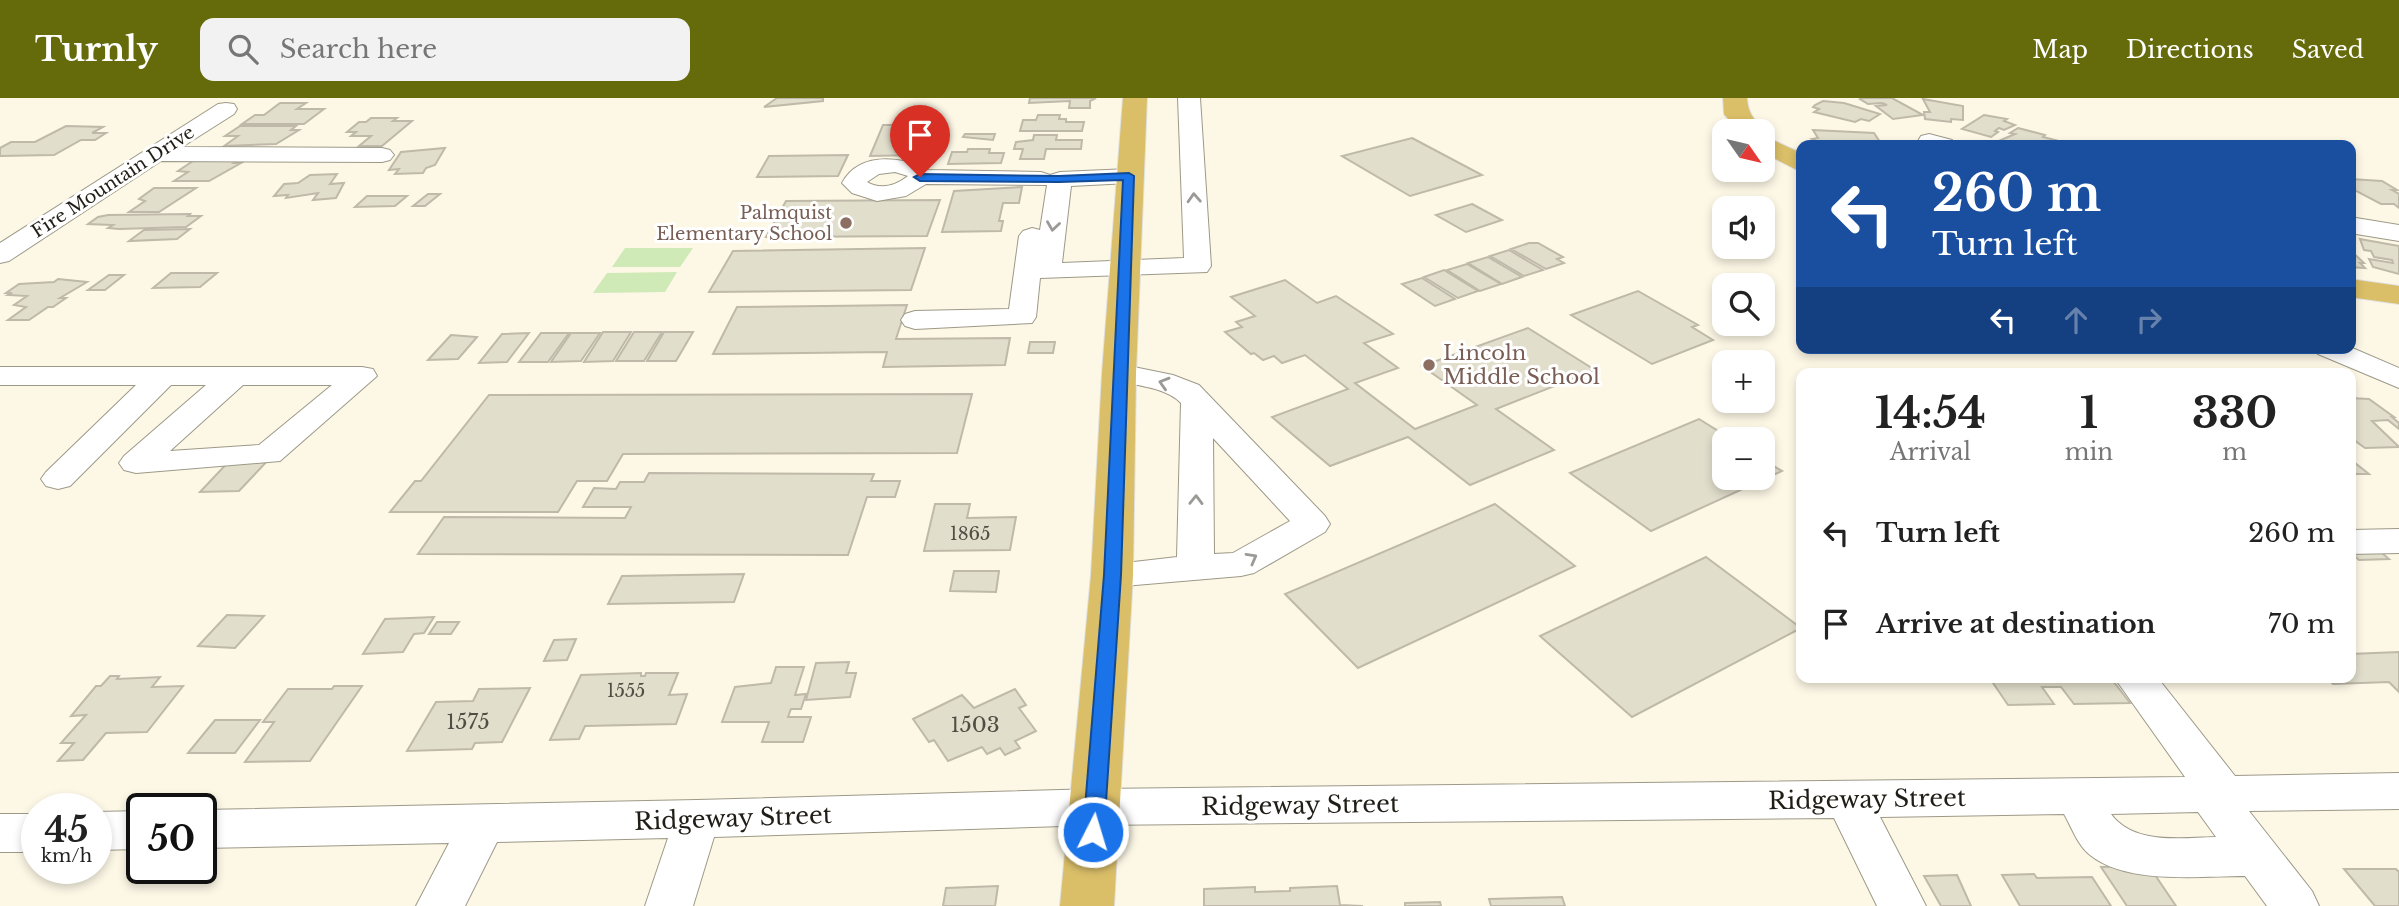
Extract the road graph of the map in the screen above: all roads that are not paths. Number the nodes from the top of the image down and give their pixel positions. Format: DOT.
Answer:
graph roads {
  1 [pos="1135,98"];
  2 [pos="1189,98"];
  3 [pos="1735,98"];
  4 [pos="226,109"];
  5 [pos="1740,119"];
  6 [pos="1775,151"];
  7 [pos="156,154"];
  8 [pos="382,155"];
  9 [pos="1796,162"];
  10 [pos="1129,176"];
  11 [pos="920,177"];
  12 [pos="1050,179"];
  13 [pos="2374,227"];
  14 [pos="2399,233"];
  15 [pos="0,255"];
  16 [pos="1126,269"];
  17 [pos="1036,272"];
  18 [pos="2356,289"];
  19 [pos="2399,295"];
  20 [pos="915,320"];
  21 [pos="2342,354"];
  22 [pos="1119,373"];
  23 [pos="0,376"];
  24 [pos="162,377"];
  25 [pos="234,377"];
  26 [pos="2399,379"];
  27 [pos="1197,401"];
  28 [pos="58,479"];
  29 [pos="2356,541"];
  30 [pos="2399,541"];
  31 [pos="1195,568"];
  32 [pos="1112,575"];
  33 [pos="2138,683"];
  34 [pos="2399,791"];
  35 [pos="2217,794"];
  36 [pos="2077,797"];
  37 [pos="1848,800"];
  38 [pos="1096,807"];
  39 [pos="697,820"];
  40 [pos="484,824"];
  41 [pos="217,829"];
  42 [pos="21,832"];
  43 [pos="0,833"];
  44 [pos="2257,856"];
  45 [pos="440,906"];
  46 [pos="670,906"];
  47 [pos="1087,906"];
  48 [pos="1902,906"];
  49 [pos="2295,906"];
  1 -- 10 [label="main road"];
  16 -- 2 [label="street, one-way"];
  3 -- 5 [label="main road"];
  4 -- 7 [label="street, Fire Mountain Drive"];
  6 -- 9 [label="main road"];
  7 -- 8 [label="street"];
  7 -- 15 [label="street, Fire Mountain Drive"];
  10 -- 12 [label="street"];
  10 -- 16 [label="main road"];
  11 -- 12 [label="street"];
  12 -- 17 [label="street, one-way"];
  13 -- 14 [label="street"];
  16 -- 17 [label="street"];
  16 -- 22 [label="main road"];
  17 -- 20 [label="street"];
  18 -- 19 [label="main road"];
  21 -- 26 [label="street"];
  27 -- 22 [label="street, one-way"];
  22 -- 32 [label="main road"];
  23 -- 24 [label="street"];
  24 -- 25 [label="street"];
  24 -- 28 [label="street"];
  25 -- 25 [label="street"];
  31 -- 27 [label="street, one-way"];
  31 -- 27 [label="street, one-way"];
  29 -- 30 [label="street"];
  31 -- 32 [label="street"];
  32 -- 38 [label="main road"];
  33 -- 35 [label="street"];
  34 -- 35 [label="street, Ridgeway Street"];
  35 -- 36 [label="street, Ridgeway Street"];
  35 -- 44 [label="street"];
  36 -- 37 [label="street, Ridgeway Street"];
  36 -- 44 [label="street"];
  37 -- 38 [label="street, Ridgeway Street"];
  37 -- 48 [label="street"];
  38 -- 39 [label="street, Ridgeway Street"];
  38 -- 47 [label="main road"];
  39 -- 40 [label="street, Ridgeway Street"];
  39 -- 46 [label="street"];
  40 -- 41 [label="street, Ridgeway Street"];
  40 -- 45 [label="street"];
  42 -- 43 [label="street"];
  44 -- 49 [label="street"];
}
